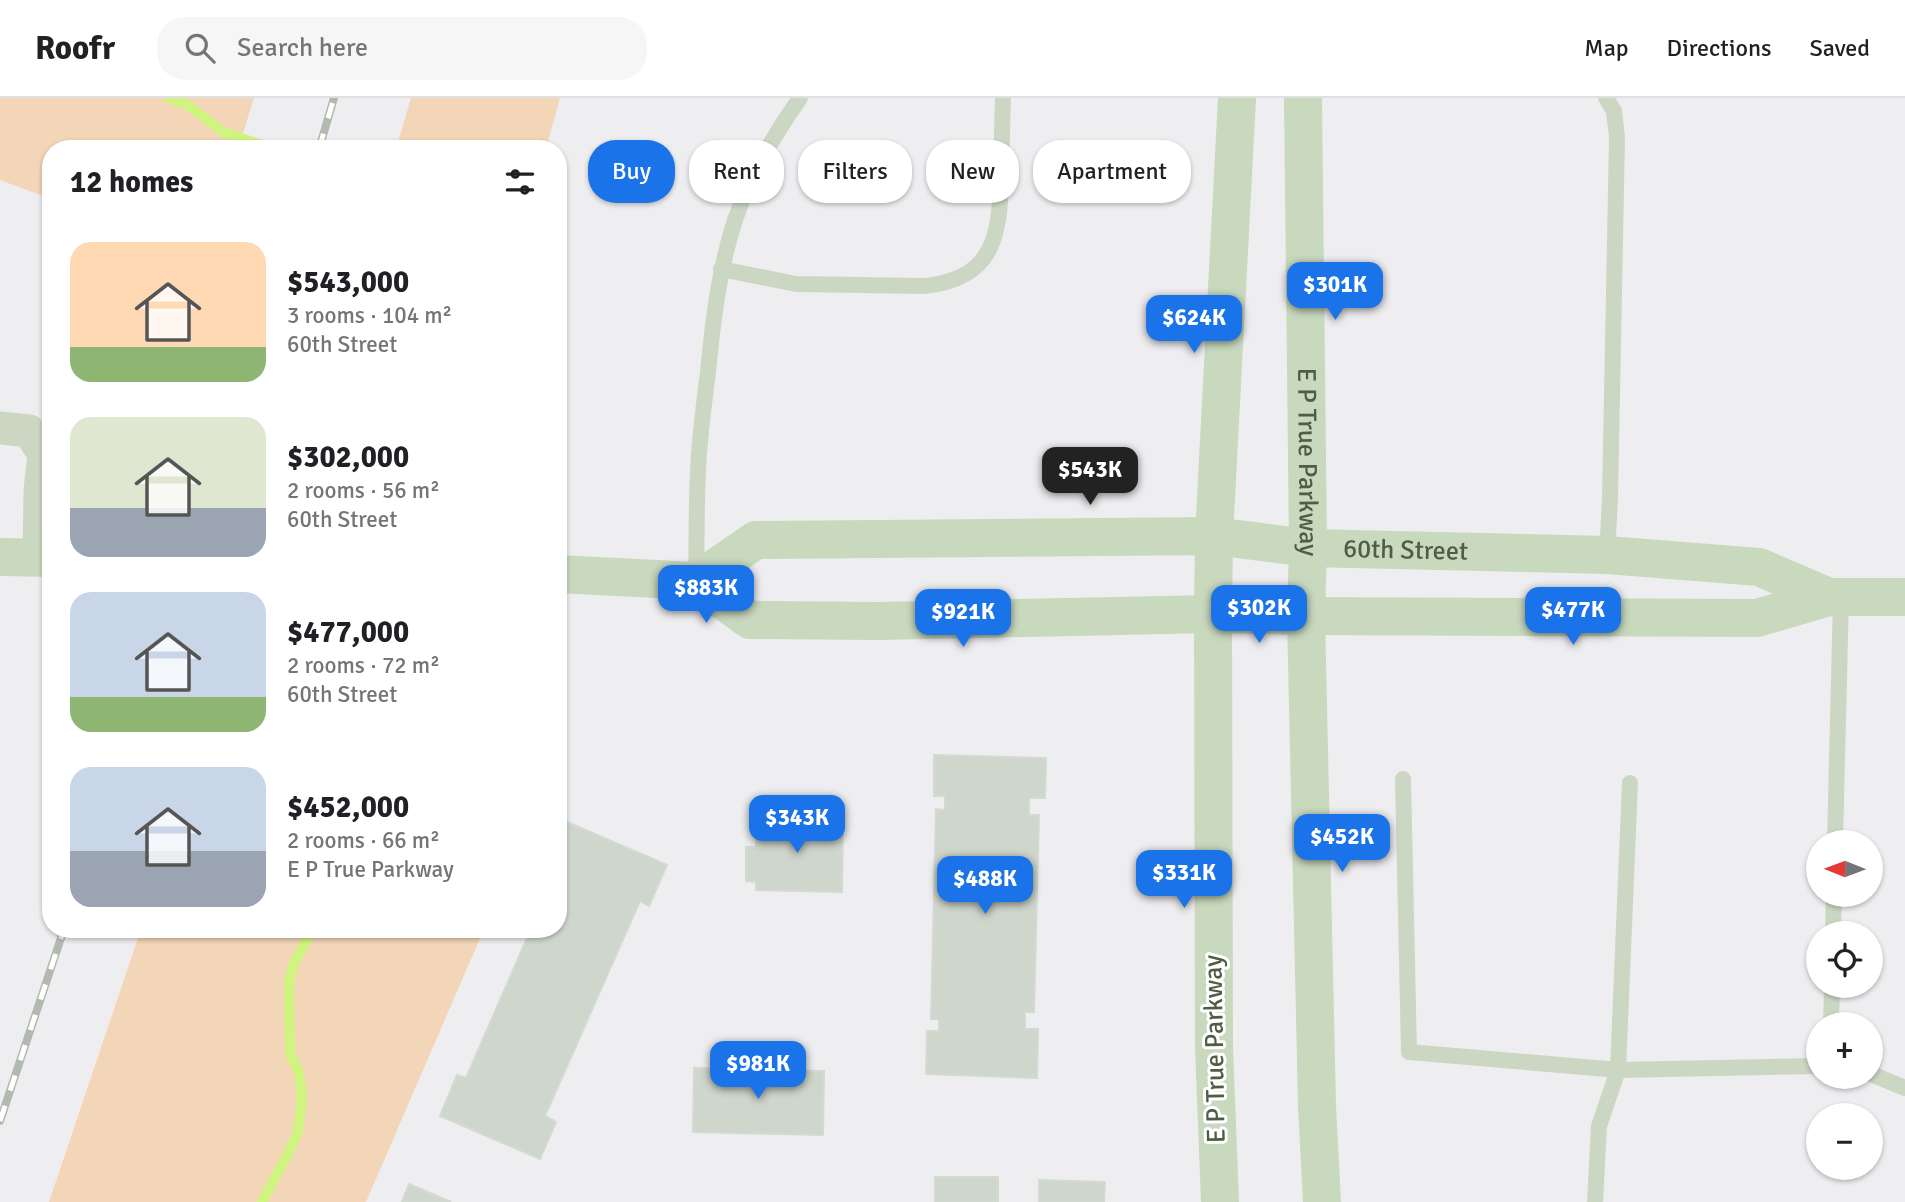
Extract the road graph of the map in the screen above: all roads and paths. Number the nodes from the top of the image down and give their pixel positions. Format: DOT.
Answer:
graph roads {
  1 [pos="800,98"];
  2 [pos="1003,98"];
  3 [pos="1237,98"];
  4 [pos="1303,98"];
  5 [pos="1606,98"];
  6 [pos="722,270"];
  7 [pos="0,428"];
  8 [pos="42,451"];
  9 [pos="42,472"];
  10 [pos="42,517"];
  11 [pos="1214,536"];
  12 [pos="1308,548"];
  13 [pos="1607,555"];
  14 [pos="0,557"];
  15 [pos="42,558"];
  16 [pos="567,574"];
  17 [pos="696,581"];
  18 [pos="1835,597"];
  19 [pos="1905,597"];
  20 [pos="1213,614"];
  21 [pos="1306,616"];
  22 [pos="1403,779"];
  23 [pos="1630,783"];
  24 [pos="1835,830"];
  25 [pos="1806,1066"];
  26 [pos="1618,1070"];
  27 [pos="1883,1079"];
  28 [pos="1905,1088"];
  29 [pos="1220,1202"];
  30 [pos="1322,1202"];
  31 [pos="1595,1202"];
  1 -- 6 [label="lane"];
  2 -- 6 [label="lane"];
  3 -- 11 [label="main road, E P True Parkway"];
  4 -- 12 [label="main road, E P True Parkway"];
  5 -- 13 [label="lane"];
  6 -- 17 [label="lane"];
  7 -- 8 [label="street"];
  9 -- 10 [label="street"];
  11 -- 12 [label="main road, 60th Street"];
  11 -- 17 [label="main road, 60th Street"];
  11 -- 20 [label="main road, E P True Parkway"];
  12 -- 13 [label="main road, 60th Street"];
  12 -- 21 [label="main road, E P True Parkway"];
  13 -- 18 [label="main road, 60th Street"];
  14 -- 15 [label="main road"];
  16 -- 17 [label="main road"];
  17 -- 20 [label="main road, 60th Street"];
  18 -- 19 [label="main road, 60th Street"];
  18 -- 21 [label="main road, 60th Street"];
  18 -- 24 [label="lane"];
  20 -- 21 [label="main road, 60th Street"];
  20 -- 29 [label="main road, E P True Parkway"];
  21 -- 30 [label="main road, E P True Parkway"];
  22 -- 26 [label="lane"];
  23 -- 26 [label="lane"];
  25 -- 26 [label="lane"];
  26 -- 31 [label="lane"];
  27 -- 28 [label="lane"];
}
